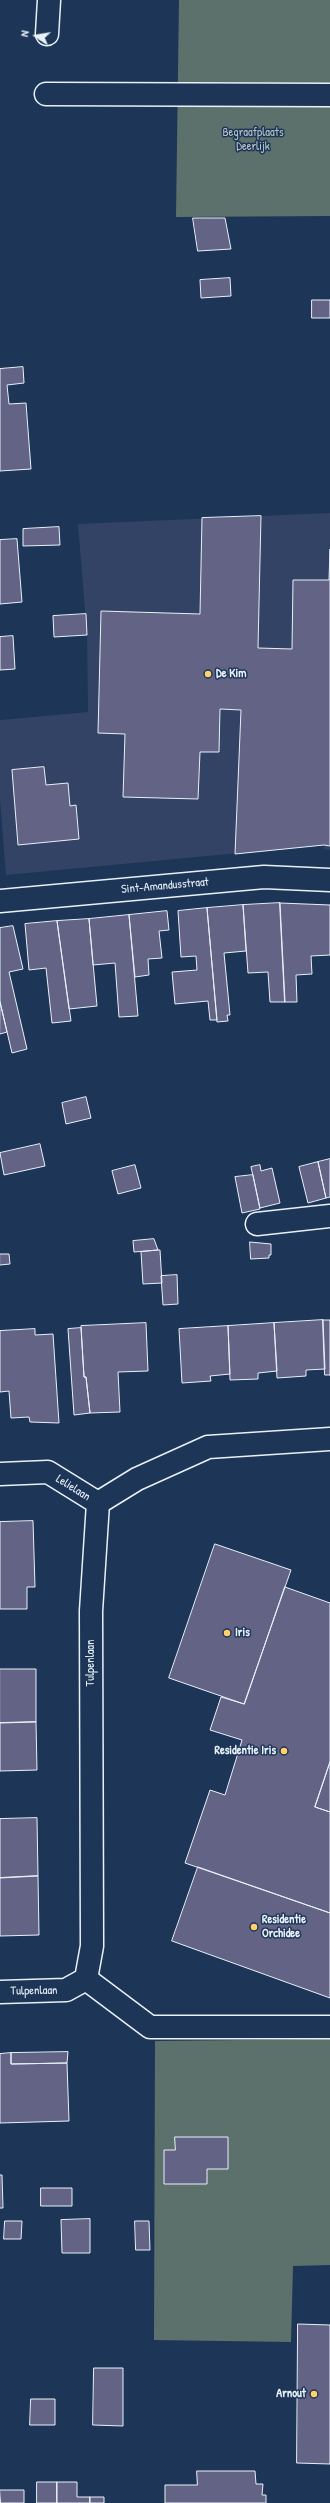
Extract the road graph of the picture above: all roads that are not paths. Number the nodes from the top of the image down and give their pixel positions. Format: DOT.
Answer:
graph roads {
  1 [pos="49,0"];
  2 [pos="47,34"];
  3 [pos="46,94"];
  4 [pos="330,95"];
  5 [pos="330,880"];
  6 [pos="0,901"];
  7 [pos="330,1216"];
  8 [pos="257,1224"];
  9 [pos="330,1439"];
  10 [pos="0,1474"];
  11 [pos="98,1503"];
  12 [pos="86,1979"];
  13 [pos="0,1992"];
  14 [pos="330,2027"];
  1 -- 2 [label="street"];
  3 -- 4 [label="street"];
  5 -- 6 [label="street, Sint-Amandusstraat"];
  7 -- 8 [label="street"];
  9 -- 11 [label="street"];
  10 -- 11 [label="street, Lelielaan"];
  11 -- 12 [label="street, Tulpenlaan"];
  12 -- 13 [label="street, Tulpenlaan"];
  12 -- 14 [label="street"];
}
